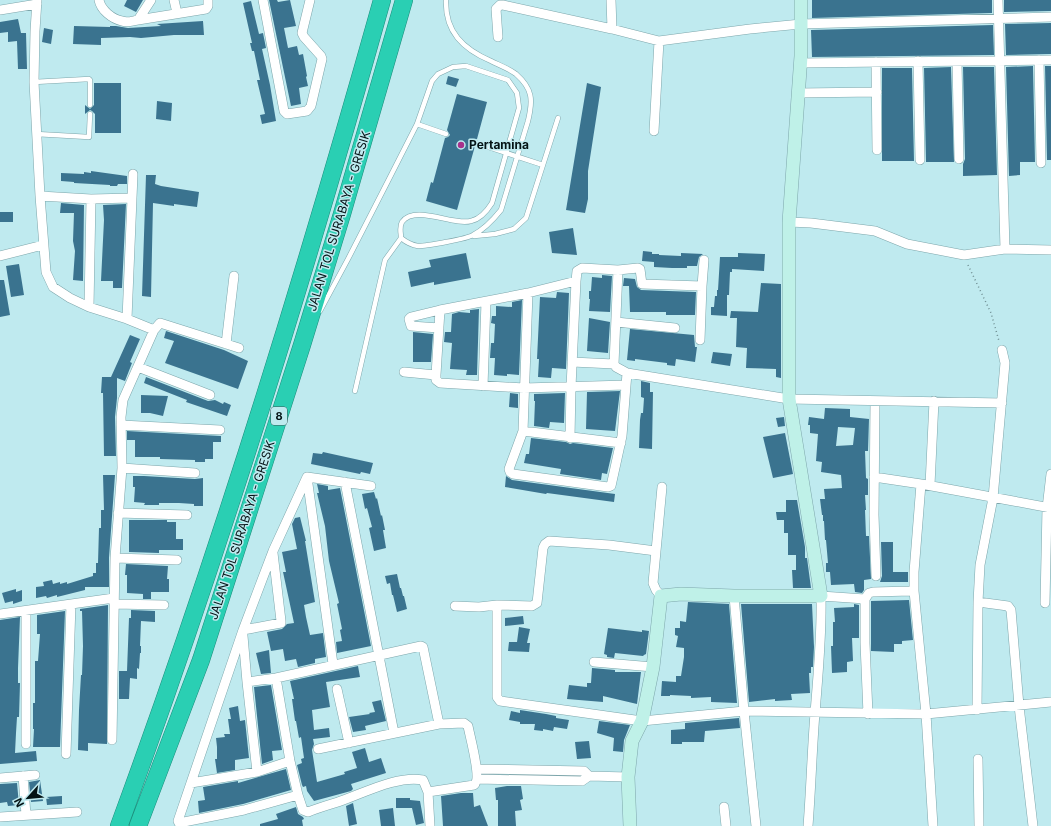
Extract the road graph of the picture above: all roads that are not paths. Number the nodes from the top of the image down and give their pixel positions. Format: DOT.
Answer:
graph roads {
  1 [pos="99,0"];
  2 [pos="151,0"];
  3 [pos="174,0"];
  4 [pos="208,0"];
  5 [pos="263,0"];
  6 [pos="303,0"];
  7 [pos="310,0"];
  8 [pos="382,0"];
  9 [pos="404,0"];
  10 [pos="446,0"];
  11 [pos="611,0"];
  12 [pos="801,0"];
  13 [pos="998,0"];
  14 [pos="37,2"];
  15 [pos="0,10"];
  16 [pos="177,13"];
  17 [pos="305,16"];
  18 [pos="1051,17"];
  19 [pos="998,18"];
  20 [pos="138,20"];
  21 [pos="802,24"];
  22 [pos="612,29"];
  23 [pos="498,37"];
  24 [pos="659,42"];
  25 [pos="1039,60"];
  26 [pos="1051,60"];
  27 [pos="999,61"];
  28 [pos="876,62"];
  29 [pos="918,62"];
  30 [pos="956,62"];
  31 [pos="800,63"];
  32 [pos="34,82"];
  33 [pos="877,92"];
  34 [pos="798,93"];
  35 [pos="90,105"];
  36 [pos="90,114"];
  37 [pos="558,118"];
  38 [pos="417,124"];
  39 [pos="654,131"];
  40 [pos="36,134"];
  41 [pos="446,134"];
  42 [pos="476,143"];
  43 [pos="877,150"];
  44 [pos="506,153"];
  45 [pos="518,156"];
  46 [pos="958,159"];
  47 [pos="920,160"];
  48 [pos="1041,163"];
  49 [pos="543,165"];
  50 [pos="133,174"];
  51 [pos="40,196"];
  52 [pos="132,198"];
  53 [pos="91,199"];
  54 [pos="789,222"];
  55 [pos="472,236"];
  56 [pos="401,238"];
  57 [pos="43,245"];
  58 [pos="1005,249"];
  59 [pos="1051,250"];
  60 [pos="0,256"];
  61 [pos="704,260"];
  62 [pos="618,270"];
  63 [pos="234,276"];
  64 [pos="576,281"];
  65 [pos="702,286"];
  66 [pos="528,293"];
  67 [pos="486,302"];
  68 [pos="89,307"];
  69 [pos="440,310"];
  70 [pos="127,319"];
  71 [pos="616,322"];
  72 [pos="439,328"];
  73 [pos="674,328"];
  74 [pos="154,330"];
  75 [pos="700,340"];
  76 [pos="226,344"];
  77 [pos="302,345"];
  78 [pos="238,348"];
  79 [pos="1002,350"];
  80 [pos="572,362"];
  81 [pos="614,364"];
  82 [pos="138,367"];
  83 [pos="404,372"];
  84 [pos="627,373"];
  85 [pos="436,375"];
  86 [pos="626,385"];
  87 [pos="483,386"];
  88 [pos="571,387"];
  89 [pos="524,388"];
  90 [pos="355,391"];
  91 [pos="210,395"];
  92 [pos="789,399"];
  93 [pos="875,401"];
  94 [pos="934,401"];
  95 [pos="1002,403"];
  96 [pos="121,425"];
  97 [pos="220,430"];
  98 [pos="523,431"];
  99 [pos="570,438"];
  100 [pos="621,443"];
  101 [pos="122,468"];
  102 [pos="195,473"];
  103 [pos="1051,474"];
  104 [pos="307,477"];
  105 [pos="874,477"];
  106 [pos="345,482"];
  107 [pos="925,485"];
  108 [pos="372,486"];
  109 [pos="662,487"];
  110 [pos="993,498"];
  111 [pos="1049,508"];
  112 [pos="118,513"];
  113 [pos="187,514"];
  114 [pos="273,551"];
  115 [pos="656,551"];
  116 [pos="115,558"];
  117 [pos="177,560"];
  118 [pos="876,576"];
  119 [pos="911,591"];
  120 [pos="661,596"];
  121 [pos="734,596"];
  122 [pos="821,596"];
  123 [pos="865,599"];
  124 [pos="114,601"];
  125 [pos="978,602"];
  126 [pos="1045,603"];
  127 [pos="71,604"];
  128 [pos="164,605"];
  129 [pos="497,605"];
  130 [pos="456,606"];
  131 [pos="26,611"];
  132 [pos="0,614"];
  133 [pos="243,632"];
  134 [pos="378,655"];
  135 [pos="594,662"];
  136 [pos="333,664"];
  137 [pos="653,667"];
  138 [pos="276,678"];
  139 [pos="247,682"];
  140 [pos="337,690"];
  141 [pos="1051,702"];
  142 [pos="1019,706"];
  143 [pos="977,710"];
  144 [pos="744,711"];
  145 [pos="815,713"];
  146 [pos="868,714"];
  147 [pos="926,714"];
  148 [pos="642,722"];
  149 [pos="439,724"];
  150 [pos="394,733"];
  151 [pos="112,740"];
  152 [pos="349,743"];
  153 [pos="26,744"];
  154 [pos="318,749"];
  155 [pos="66,754"];
  156 [pos="978,759"];
  157 [pos="290,761"];
  158 [pos="477,769"];
  159 [pos="524,771"];
  160 [pos="257,772"];
  161 [pos="35,775"];
  162 [pos="23,776"];
  163 [pos="593,776"];
  164 [pos="628,777"];
  165 [pos="0,778"];
  166 [pos="477,779"];
  167 [pos="524,780"];
  168 [pos="191,783"];
  169 [pos="428,792"];
  170 [pos="298,795"];
  171 [pos="724,807"];
  172 [pos="77,812"];
  173 [pos="26,815"];
  174 [pos="0,817"];
  175 [pos="119,826"];
  176 [pos="138,826"];
  177 [pos="430,826"];
  178 [pos="630,826"];
  179 [pos="726,826"];
  180 [pos="756,826"];
  181 [pos="808,826"];
  182 [pos="933,826"];
  183 [pos="979,826"];
  184 [pos="1033,826"];
  1 -- 20 [label="street"];
  2 -- 20 [label="street"];
  3 -- 16 [label="street"];
  4 -- 16 [label="street"];
  5 -- 17 [label="street"];
  6 -- 17 [label="street"];
  7 -- 17 [label="street"];
  8 -- 175 [label="highway, JALAN TOL SURABAYA - GRESIK / 8"];
  9 -- 77 [label="highway, JALAN TOL SURABAYA - GRESIK / 8"];
  10 -- 45 [label="lane"];
  11 -- 22 [label="street"];
  12 -- 21 [label="street"];
  13 -- 19 [label="street"];
  14 -- 15 [label="street"];
  14 -- 32 [label="street"];
  16 -- 20 [label="street"];
  18 -- 19 [label="street"];
  19 -- 21 [label="street"];
  19 -- 27 [label="street"];
  21 -- 24 [label="street"];
  21 -- 31 [label="street"];
  22 -- 23 [label="street"];
  22 -- 24 [label="street"];
  24 -- 39 [label="street"];
  25 -- 26 [label="street"];
  25 -- 27 [label="street"];
  25 -- 48 [label="street"];
  27 -- 30 [label="street"];
  27 -- 58 [label="street"];
  28 -- 29 [label="street"];
  28 -- 31 [label="street"];
  28 -- 33 [label="street"];
  29 -- 30 [label="street"];
  29 -- 47 [label="street"];
  30 -- 46 [label="street"];
  31 -- 34 [label="street"];
  32 -- 35 [label="lane"];
  32 -- 40 [label="street"];
  33 -- 34 [label="street"];
  33 -- 43 [label="street"];
  34 -- 54 [label="street"];
  36 -- 40 [label="lane"];
  37 -- 49 [label="lane"];
  38 -- 41 [label="lane"];
  38 -- 44 [label="lane"];
  38 -- 77 [label="lane"];
  40 -- 51 [label="street"];
  42 -- 44 [label="lane"];
  44 -- 45 [label="lane"];
  44 -- 56 [label="lane"];
  45 -- 49 [label="lane"];
  45 -- 55 [label="lane"];
  49 -- 55 [label="lane"];
  50 -- 52 [label="street"];
  51 -- 53 [label="street"];
  51 -- 57 [label="street"];
  52 -- 53 [label="street"];
  52 -- 70 [label="street"];
  53 -- 68 [label="street"];
  54 -- 58 [label="street"];
  54 -- 92 [label="street"];
  55 -- 56 [label="lane"];
  56 -- 90 [label="lane"];
  57 -- 60 [label="street"];
  57 -- 68 [label="street"];
  58 -- 59 [label="street"];
  61 -- 65 [label="street"];
  62 -- 64 [label="street"];
  62 -- 65 [label="street"];
  62 -- 71 [label="street"];
  63 -- 76 [label="street"];
  64 -- 66 [label="street"];
  64 -- 80 [label="street"];
  65 -- 75 [label="street"];
  66 -- 67 [label="street"];
  66 -- 89 [label="street"];
  67 -- 69 [label="street"];
  67 -- 87 [label="street"];
  68 -- 70 [label="street"];
  69 -- 72 [label="street"];
  69 -- 72 [label="street"];
  70 -- 74 [label="street"];
  71 -- 73 [label="street"];
  71 -- 81 [label="street"];
  72 -- 85 [label="street"];
  74 -- 76 [label="street"];
  74 -- 82 [label="street"];
  76 -- 78 [label="street"];
  77 -- 176 [label="highway, JALAN TOL SURABAYA - GRESIK / 8"];
  79 -- 95 [label="street"];
  80 -- 81 [label="street"];
  80 -- 88 [label="street"];
  81 -- 84 [label="street"];
  82 -- 91 [label="street"];
  82 -- 96 [label="street"];
  83 -- 85 [label="street"];
  84 -- 86 [label="street"];
  84 -- 92 [label="street"];
  85 -- 87 [label="street"];
  86 -- 88 [label="street"];
  86 -- 100 [label="street"];
  87 -- 89 [label="street"];
  88 -- 89 [label="street"];
  88 -- 99 [label="street"];
  89 -- 98 [label="street"];
  92 -- 93 [label="street"];
  92 -- 122 [label="street"];
  93 -- 94 [label="street"];
  93 -- 105 [label="street"];
  94 -- 95 [label="street"];
  94 -- 107 [label="street"];
  95 -- 110 [label="street"];
  96 -- 97 [label="street"];
  96 -- 101 [label="street"];
  98 -- 99 [label="street"];
  98 -- 100 [label="street"];
  99 -- 100 [label="street"];
  101 -- 102 [label="street"];
  101 -- 112 [label="street"];
  103 -- 111 [label="street"];
  104 -- 106 [label="street"];
  104 -- 114 [label="street"];
  104 -- 136 [label="street"];
  105 -- 107 [label="street"];
  105 -- 118 [label="street"];
  106 -- 108 [label="street"];
  106 -- 134 [label="street"];
  107 -- 110 [label="street"];
  107 -- 147 [label="street"];
  109 -- 115 [label="street"];
  110 -- 111 [label="street"];
  110 -- 125 [label="street"];
  111 -- 126 [label="street"];
  112 -- 113 [label="street"];
  112 -- 116 [label="street"];
  114 -- 133 [label="street"];
  114 -- 133 [label="street"];
  115 -- 120 [label="street"];
  115 -- 129 [label="street"];
  116 -- 117 [label="street"];
  116 -- 124 [label="street"];
  119 -- 123 [label="street"];
  120 -- 121 [label="street"];
  120 -- 137 [label="street"];
  121 -- 122 [label="street"];
  121 -- 144 [label="street"];
  122 -- 123 [label="street"];
  122 -- 145 [label="street"];
  123 -- 146 [label="street"];
  124 -- 127 [label="street"];
  124 -- 128 [label="street"];
  124 -- 151 [label="street"];
  125 -- 142 [label="street"];
  125 -- 143 [label="street"];
  127 -- 131 [label="street"];
  127 -- 155 [label="street"];
  129 -- 130 [label="street"];
  129 -- 148 [label="street"];
  131 -- 132 [label="street"];
  131 -- 153 [label="street"];
  133 -- 139 [label="street"];
  133 -- 168 [label="street"];
  134 -- 136 [label="street"];
  134 -- 149 [label="street"];
  134 -- 150 [label="street"];
  135 -- 137 [label="street"];
  136 -- 138 [label="street"];
  137 -- 148 [label="street"];
  138 -- 139 [label="street"];
  138 -- 157 [label="street"];
  139 -- 160 [label="street"];
  140 -- 152 [label="street"];
  141 -- 142 [label="street"];
  142 -- 143 [label="street"];
  142 -- 184 [label="street"];
  143 -- 147 [label="street"];
  144 -- 145 [label="street"];
  144 -- 148 [label="street"];
  144 -- 180 [label="street"];
  145 -- 146 [label="street"];
  145 -- 181 [label="street"];
  146 -- 147 [label="street"];
  147 -- 182 [label="street"];
  148 -- 164 [label="street"];
  149 -- 150 [label="street"];
  149 -- 158 [label="street"];
  150 -- 152 [label="street"];
  152 -- 154 [label="street"];
  156 -- 183 [label="street"];
  157 -- 160 [label="street"];
  157 -- 170 [label="street"];
  158 -- 159 [label="street"];
  158 -- 166 [label="street"];
  159 -- 163 [label="street"];
  159 -- 167 [label="street"];
  160 -- 168 [label="street"];
  161 -- 162 [label="street"];
  162 -- 165 [label="street"];
  162 -- 173 [label="street"];
  163 -- 164 [label="street"];
  163 -- 167 [label="street"];
  164 -- 178 [label="street"];
  166 -- 167 [label="street"];
  166 -- 169 [label="street"];
  168 -- 170 [label="street"];
  169 -- 170 [label="street"];
  169 -- 177 [label="street"];
  171 -- 179 [label="street"];
  172 -- 173 [label="street"];
  173 -- 174 [label="street"];
}
